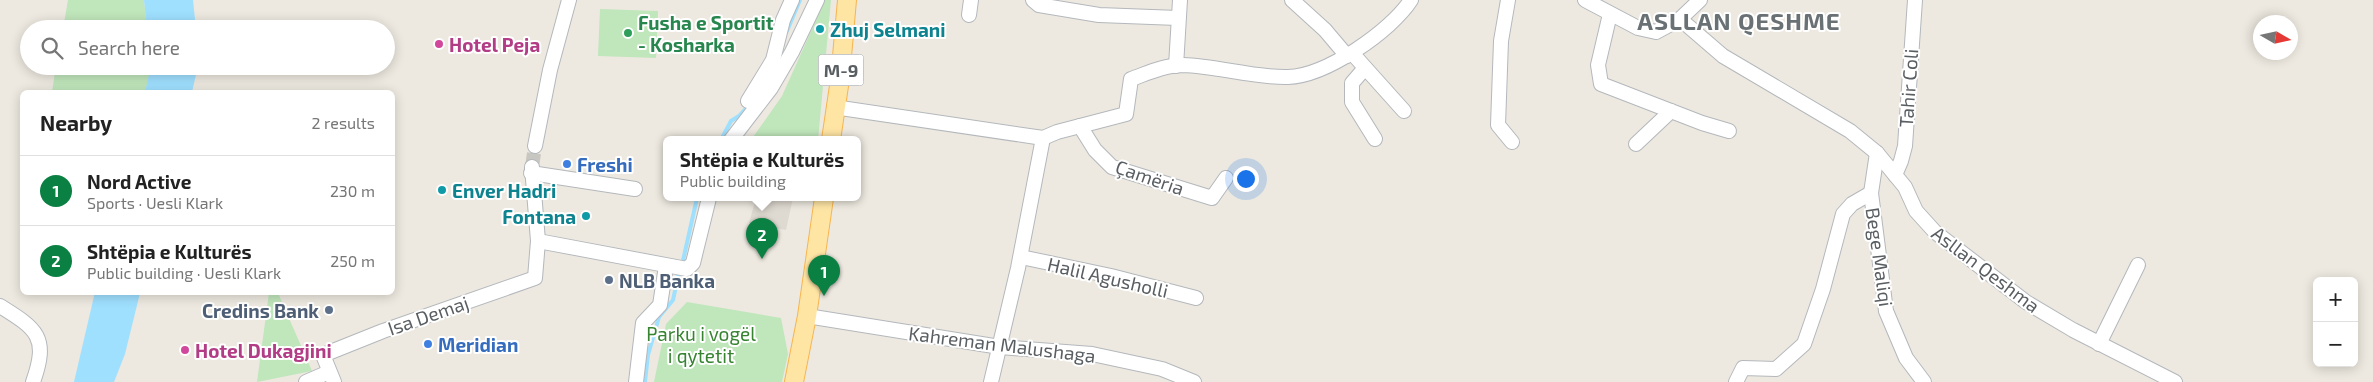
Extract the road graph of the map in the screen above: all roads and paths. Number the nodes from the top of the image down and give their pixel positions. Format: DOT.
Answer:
graph roads {
  1 [pos="569,0"];
  2 [pos="792,0"];
  3 [pos="817,0"];
  4 [pos="847,0"];
  5 [pos="971,0"];
  6 [pos="1033,0"];
  7 [pos="1180,0"];
  8 [pos="1292,0"];
  9 [pos="1411,0"];
  10 [pos="1508,0"];
  11 [pos="1585,0"];
  12 [pos="1700,0"];
  13 [pos="1915,0"];
  14 [pos="1610,14"];
  15 [pos="969,15"];
  16 [pos="1178,18"];
  17 [pos="1680,19"];
  18 [pos="1349,54"];
  19 [pos="1176,66"];
  20 [pos="1365,68"];
  21 [pos="748,101"];
  22 [pos="834,107"];
  23 [pos="1404,111"];
  24 [pos="1671,111"];
  25 [pos="1080,126"];
  26 [pos="1729,131"];
  27 [pos="734,136"];
  28 [pos="831,136"];
  29 [pos="1043,138"];
  30 [pos="1375,139"];
  31 [pos="1512,142"];
  32 [pos="1636,144"];
  33 [pos="535,146"];
  34 [pos="1877,153"];
  35 [pos="1895,175"];
  36 [pos="1226,178"];
  37 [pos="636,189"];
  38 [pos="1871,193"];
  39 [pos="708,201"];
  40 [pos="824,201"];
  41 [pos="538,241"];
  42 [pos="1020,257"];
  43 [pos="2138,265"];
  44 [pos="676,267"];
  45 [pos="1196,298"];
  46 [pos="0,306"];
  47 [pos="807,316"];
  48 [pos="2100,344"];
  49 [pos="1000,347"];
  50 [pos="331,377"];
  51 [pos="1186,380"];
  52 [pos="33,382"];
  53 [pos="306,382"];
  54 [pos="636,382"];
  55 [pos="794,382"];
  56 [pos="991,382"];
  57 [pos="1736,382"];
  58 [pos="1924,382"];
  59 [pos="2175,382"];
  1 -- 33 [label="street"];
  2 -- 21 [label="street"];
  3 -- 27 [label="street"];
  4 -- 22 [label="main road, M-9"];
  5 -- 15 [label="street"];
  6 -- 16 [label="street"];
  7 -- 16 [label="street"];
  8 -- 18 [label="street"];
  9 -- 18 [label="street"];
  10 -- 31 [label="street"];
  11 -- 14 [label="street"];
  12 -- 17 [label="street"];
  13 -- 35 [label="street, Tahir Coli"];
  14 -- 17 [label="street"];
  14 -- 24 [label="street"];
  16 -- 19 [label="street"];
  17 -- 34 [label="street, Asllan Qeshma"];
  18 -- 19 [label="street"];
  18 -- 20 [label="street"];
  19 -- 25 [label="street"];
  20 -- 23 [label="street"];
  20 -- 30 [label="street"];
  22 -- 28 [label="main road, M-9"];
  22 -- 29 [label="street"];
  24 -- 26 [label="street"];
  24 -- 32 [label="street"];
  25 -- 29 [label="street"];
  25 -- 36 [label="street, Çamëria"];
  29 -- 42 [label="street, Halil Agusholli"];
  34 -- 35 [label="street, Asllan Qeshma"];
  34 -- 38 [label="street, Bege Maliqi"];
  35 -- 48 [label="street, Asllan Qeshma"];
  37 -- 41 [label="street"];
  38 -- 57 [label="street"];
  38 -- 58 [label="street, Bege Maliqi"];
  39 -- 44 [label="street"];
  40 -- 47 [label="main road"];
  41 -- 44 [label="street"];
  41 -- 50 [label="street, Isa Demaj"];
  42 -- 45 [label="street, Halil Agusholli"];
  42 -- 49 [label="street, Halil Agusholli"];
  43 -- 48 [label="street"];
  44 -- 54 [label="street"];
  46 -- 52 [label="street"];
  47 -- 49 [label="street, Kahreman Malushaga"];
  47 -- 55 [label="main road"];
  48 -- 59 [label="street, Asllan Qeshma"];
  49 -- 51 [label="street, Kahreman Malushaga"];
  49 -- 56 [label="street, Halil Agusholli"];
  50 -- 53 [label="street"];
}
